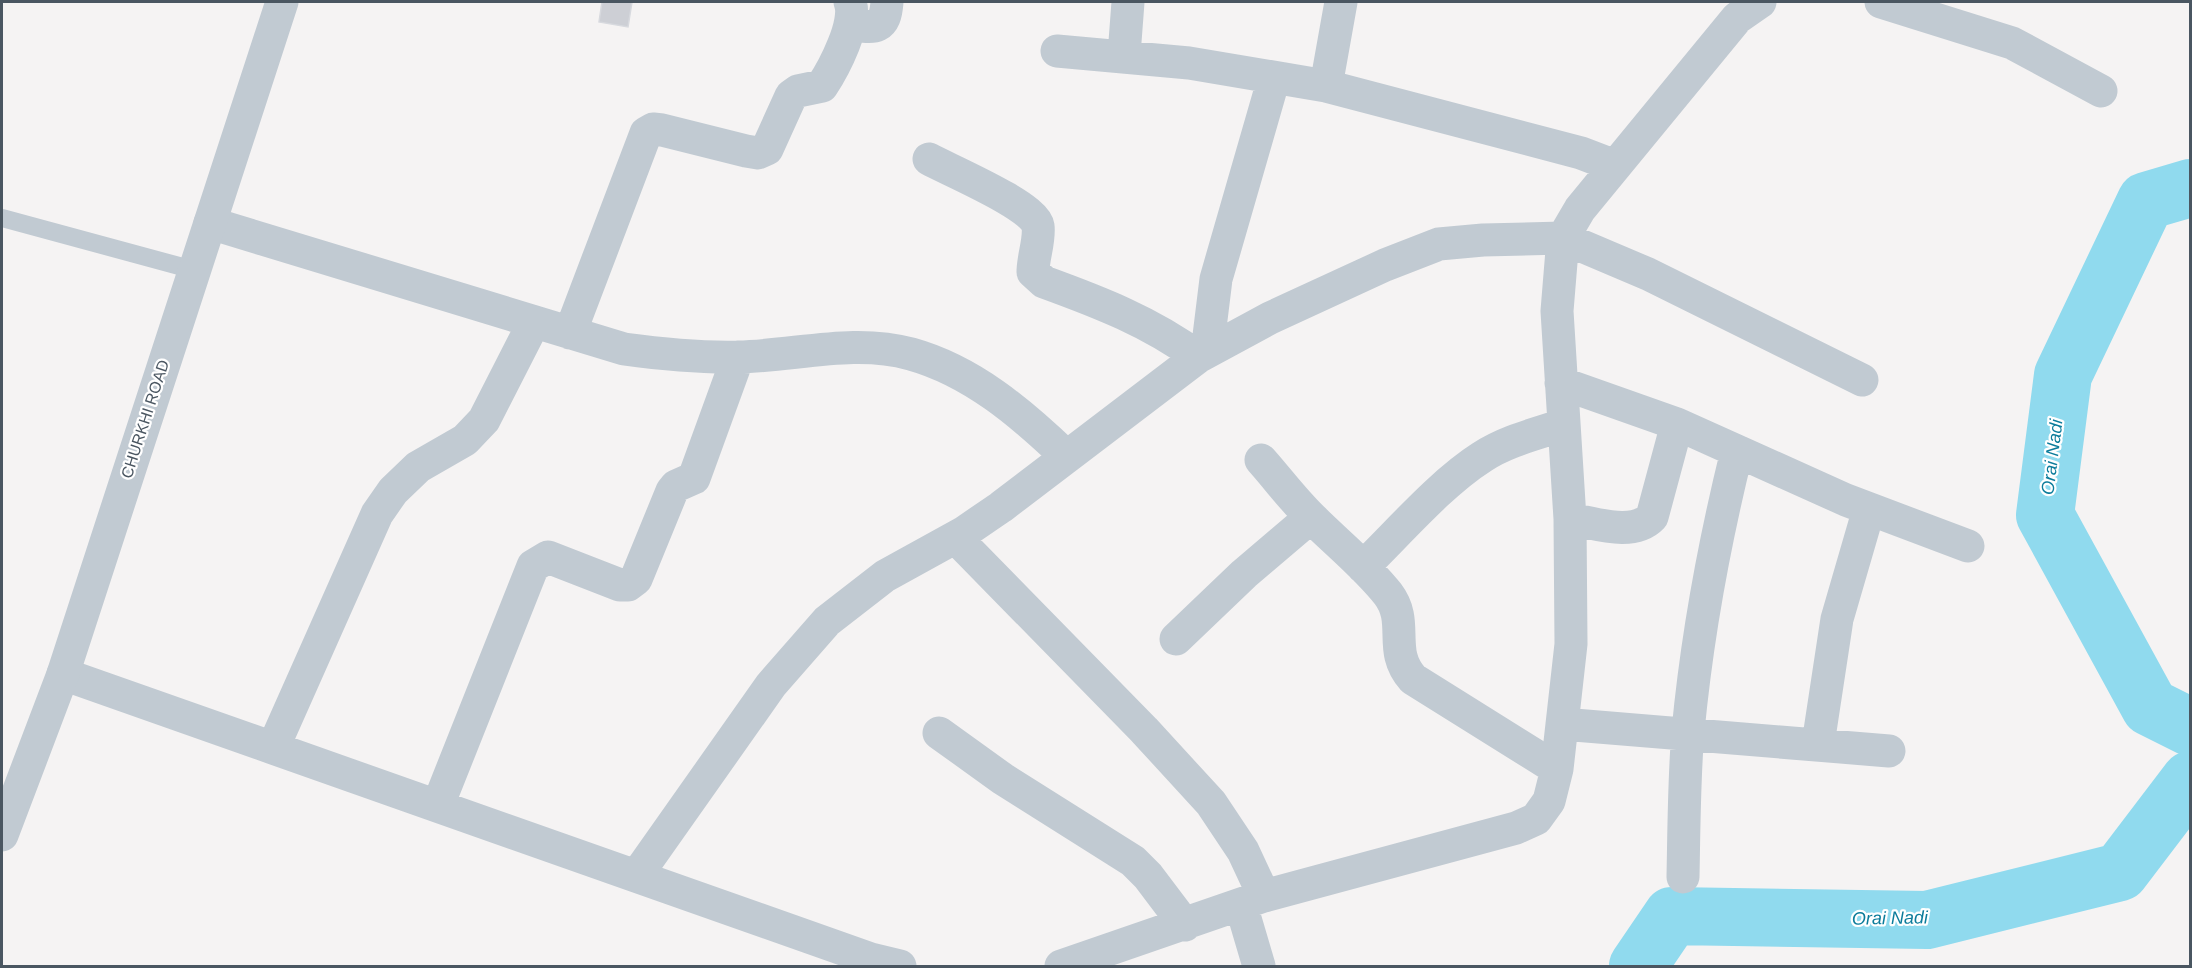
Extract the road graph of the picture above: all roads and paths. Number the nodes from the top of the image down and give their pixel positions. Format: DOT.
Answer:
graph roads {
  1 [pos="282,2"];
  2 [pos="887,2"];
  3 [pos="1128,2"];
  4 [pos="1341,2"];
  5 [pos="1760,2"];
  6 [pos="1881,2"];
  7 [pos="851,13"];
  8 [pos="1057,51"];
  9 [pos="1124,55"];
  10 [pos="1274,78"];
  11 [pos="1326,86"];
  12 [pos="2101,91"];
  13 [pos="928,159"];
  14 [pos="1615,166"];
  15 [pos="2,218"];
  16 [pos="210,223"];
  17 [pos="1563,238"];
  18 [pos="194,270"];
  19 [pos="534,322"];
  20 [pos="570,333"];
  21 [pos="1203,355"];
  22 [pos="738,357"];
  23 [pos="1862,380"];
  24 [pos="1561,383"];
  25 [pos="1677,424"];
  26 [pos="1563,425"];
  27 [pos="1737,452"];
  28 [pos="1066,456"];
  29 [pos="1261,460"];
  30 [pos="1869,509"];
  31 [pos="1311,517"];
  32 [pos="1570,519"];
  33 [pos="956,538"];
  34 [pos="1968,546"];
  35 [pos="1363,567"];
  36 [pos="1176,639"];
  37 [pos="63,674"];
  38 [pos="1562,724"];
  39 [pos="1688,732"];
  40 [pos="939,733"];
  41 [pos="1818,744"];
  42 [pos="273,748"];
  43 [pos="1889,751"];
  44 [pos="1557,769"];
  45 [pos="438,805"];
  46 [pos="2,835"];
  47 [pos="637,875"];
  48 [pos="1683,877"];
  49 [pos="1253,900"];
  50 [pos="1185,925"];
  51 [pos="900,966"];
  52 [pos="1061,966"];
  53 [pos="1259,966"];
  1 -- 16 [label="street, CHURKHI ROAD"];
  2 -- 7 [label="street"];
  3 -- 9 [label="street"];
  4 -- 11 [label="street"];
  5 -- 14 [label="street"];
  6 -- 12 [label="street"];
  7 -- 20 [label="street"];
  8 -- 9 [label="street"];
  9 -- 10 [label="street"];
  10 -- 11 [label="street"];
  10 -- 21 [label="street"];
  11 -- 14 [label="street"];
  13 -- 21 [label="street"];
  14 -- 17 [label="street"];
  15 -- 18 [label="lane"];
  16 -- 18 [label="street, CHURKHI ROAD"];
  16 -- 19 [label="street"];
  17 -- 21 [label="street"];
  17 -- 23 [label="street"];
  17 -- 24 [label="street"];
  18 -- 37 [label="street, CHURKHI ROAD"];
  19 -- 20 [label="street"];
  19 -- 42 [label="street"];
  20 -- 22 [label="street"];
  21 -- 28 [label="street"];
  22 -- 28 [label="street"];
  22 -- 45 [label="street"];
  24 -- 25 [label="street"];
  24 -- 26 [label="street"];
  25 -- 27 [label="street"];
  25 -- 32 [label="street"];
  26 -- 32 [label="street"];
  26 -- 35 [label="street"];
  27 -- 30 [label="street"];
  27 -- 39 [label="street"];
  28 -- 33 [label="street"];
  29 -- 31 [label="street"];
  30 -- 34 [label="street"];
  30 -- 41 [label="street"];
  31 -- 35 [label="street"];
  31 -- 36 [label="street"];
  32 -- 38 [label="street"];
  33 -- 47 [label="street"];
  33 -- 49 [label="street"];
  35 -- 44 [label="street"];
  37 -- 42 [label="street"];
  37 -- 46 [label="street, CHURKHI ROAD"];
  38 -- 39 [label="street"];
  38 -- 44 [label="street"];
  39 -- 41 [label="street"];
  39 -- 48 [label="street"];
  40 -- 50 [label="street"];
  41 -- 43 [label="street"];
  42 -- 45 [label="street"];
  44 -- 49 [label="street"];
  45 -- 47 [label="street"];
  47 -- 51 [label="street"];
  49 -- 50 [label="street"];
  49 -- 53 [label="street"];
  50 -- 52 [label="street"];
}
